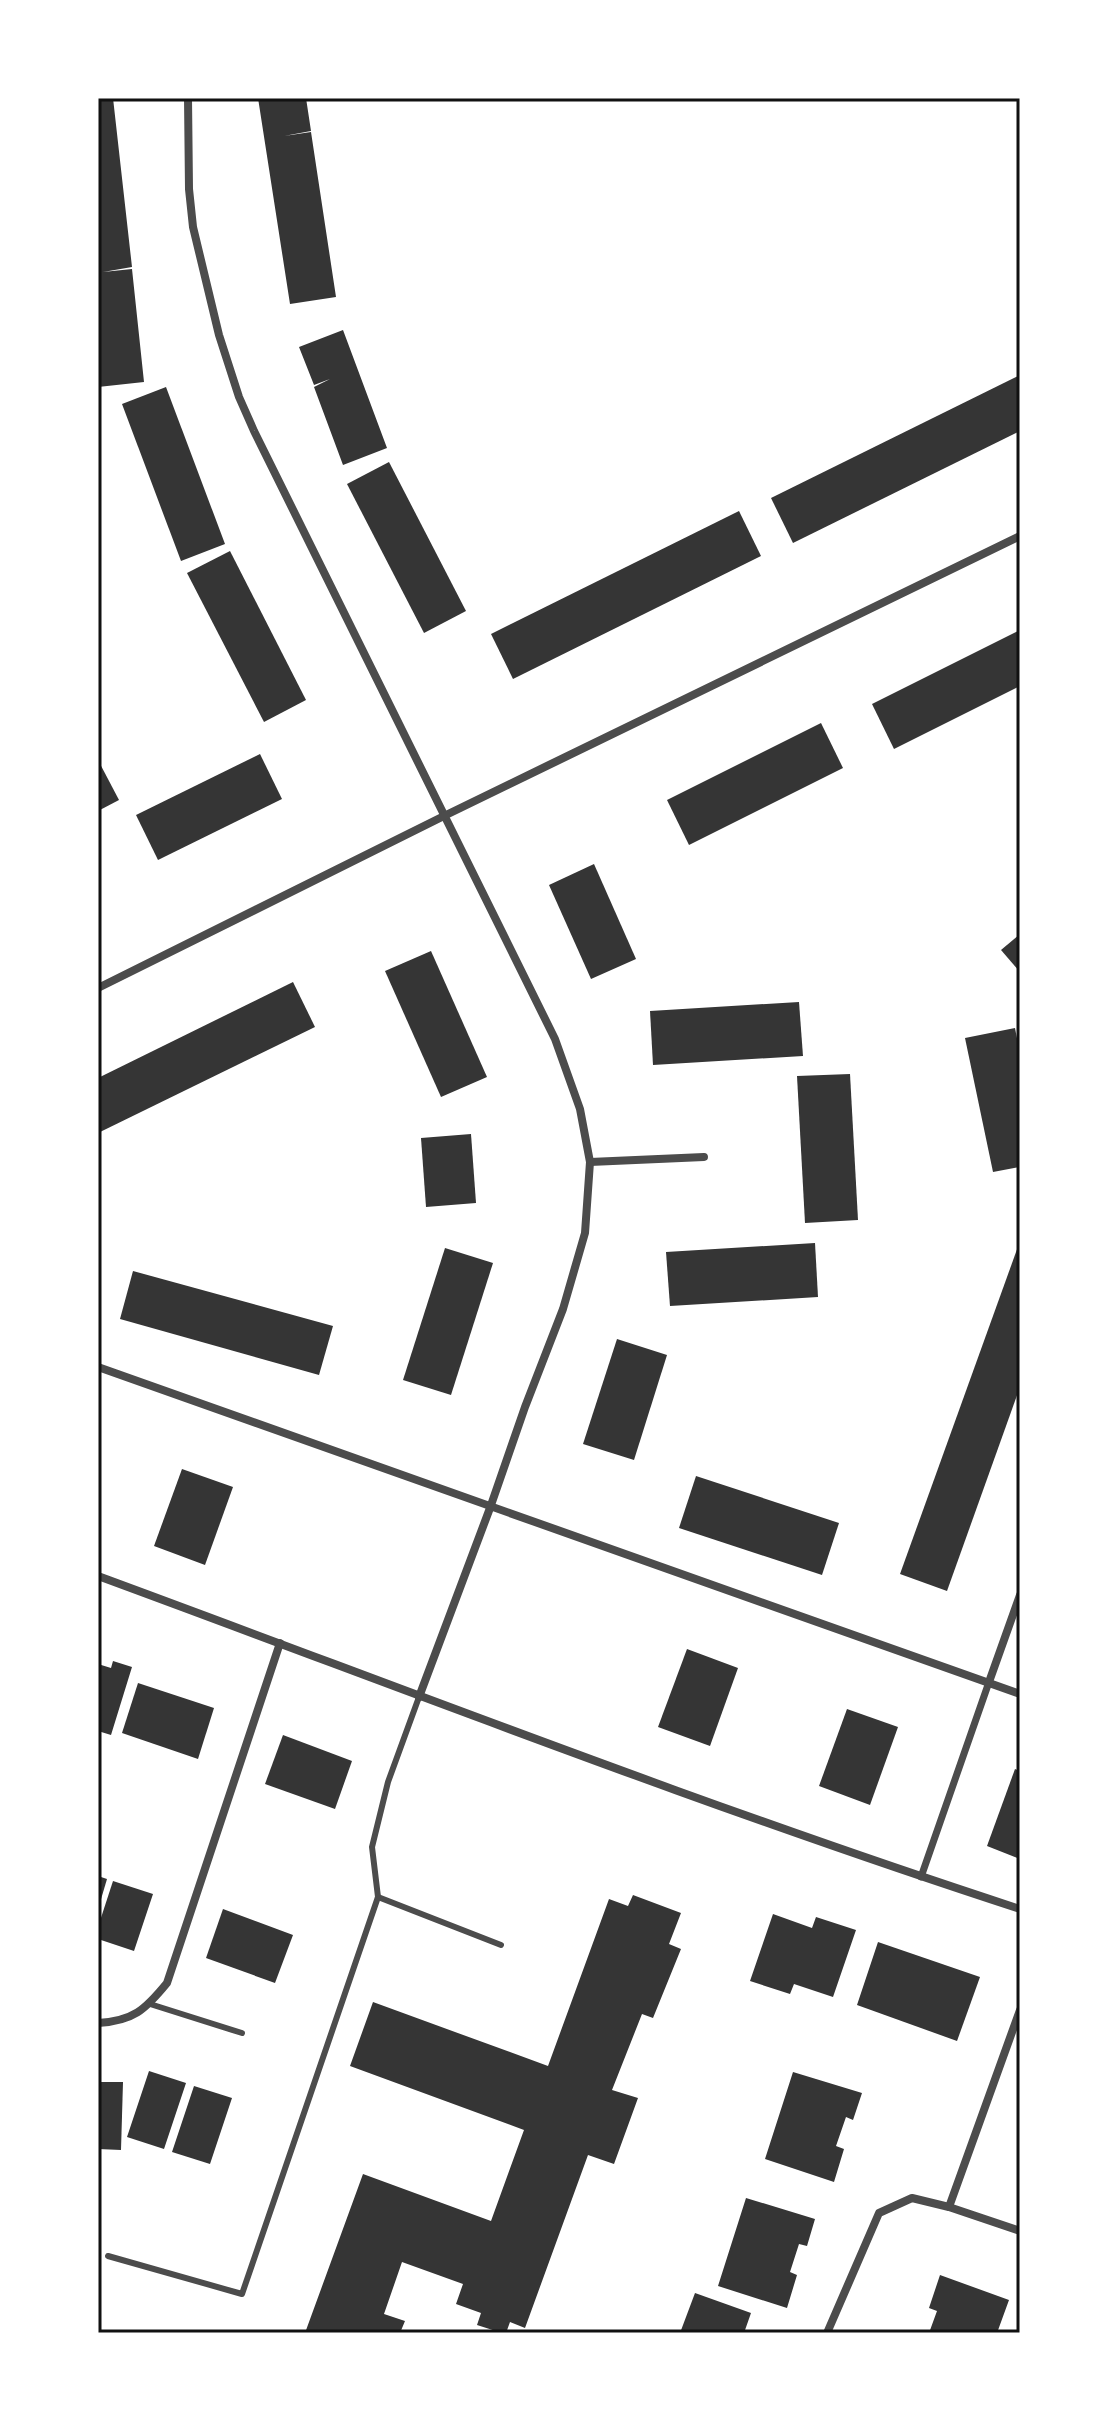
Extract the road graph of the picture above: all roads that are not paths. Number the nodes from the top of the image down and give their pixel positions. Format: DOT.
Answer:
graph roads {
  1 [pos="188,98"];
  2 [pos="1020,536"];
  3 [pos="446,815"];
  4 [pos="98,988"];
  5 [pos="704,1157"];
  6 [pos="590,1162"];
  7 [pos="98,1367"];
  8 [pos="490,1508"];
  9 [pos="98,1576"];
  10 [pos="1020,1595"];
  11 [pos="280,1643"];
  12 [pos="989,1682"];
  13 [pos="1020,1694"];
  14 [pos="419,1697"];
  15 [pos="921,1877"];
  16 [pos="378,1897"];
  17 [pos="1020,1909"];
  18 [pos="501,1945"];
  19 [pos="150,2004"];
  20 [pos="1020,2010"];
  21 [pos="98,2023"];
  22 [pos="242,2033"];
  23 [pos="949,2207"];
  24 [pos="1020,2231"];
  25 [pos="108,2256"];
  26 [pos="827,2333"];
  1 -- 3 [label="street"];
  2 -- 3 [label="street"];
  3 -- 4 [label="street"];
  3 -- 6 [label="street"];
  5 -- 6 [label="street"];
  6 -- 8 [label="street"];
  7 -- 8 [label="street"];
  8 -- 12 [label="street"];
  8 -- 14 [label="street"];
  9 -- 11 [label="street"];
  10 -- 12 [label="street"];
  11 -- 14 [label="street"];
  11 -- 19 [label="street"];
  12 -- 13 [label="street"];
  12 -- 15 [label="street"];
  14 -- 15 [label="street"];
  14 -- 16 [label="lane"];
  15 -- 17 [label="street"];
  16 -- 18 [label="lane"];
  16 -- 25 [label="lane"];
  19 -- 21 [label="street"];
  19 -- 22 [label="lane"];
  20 -- 23 [label="street"];
  23 -- 24 [label="street"];
  23 -- 26 [label="street"];
}
